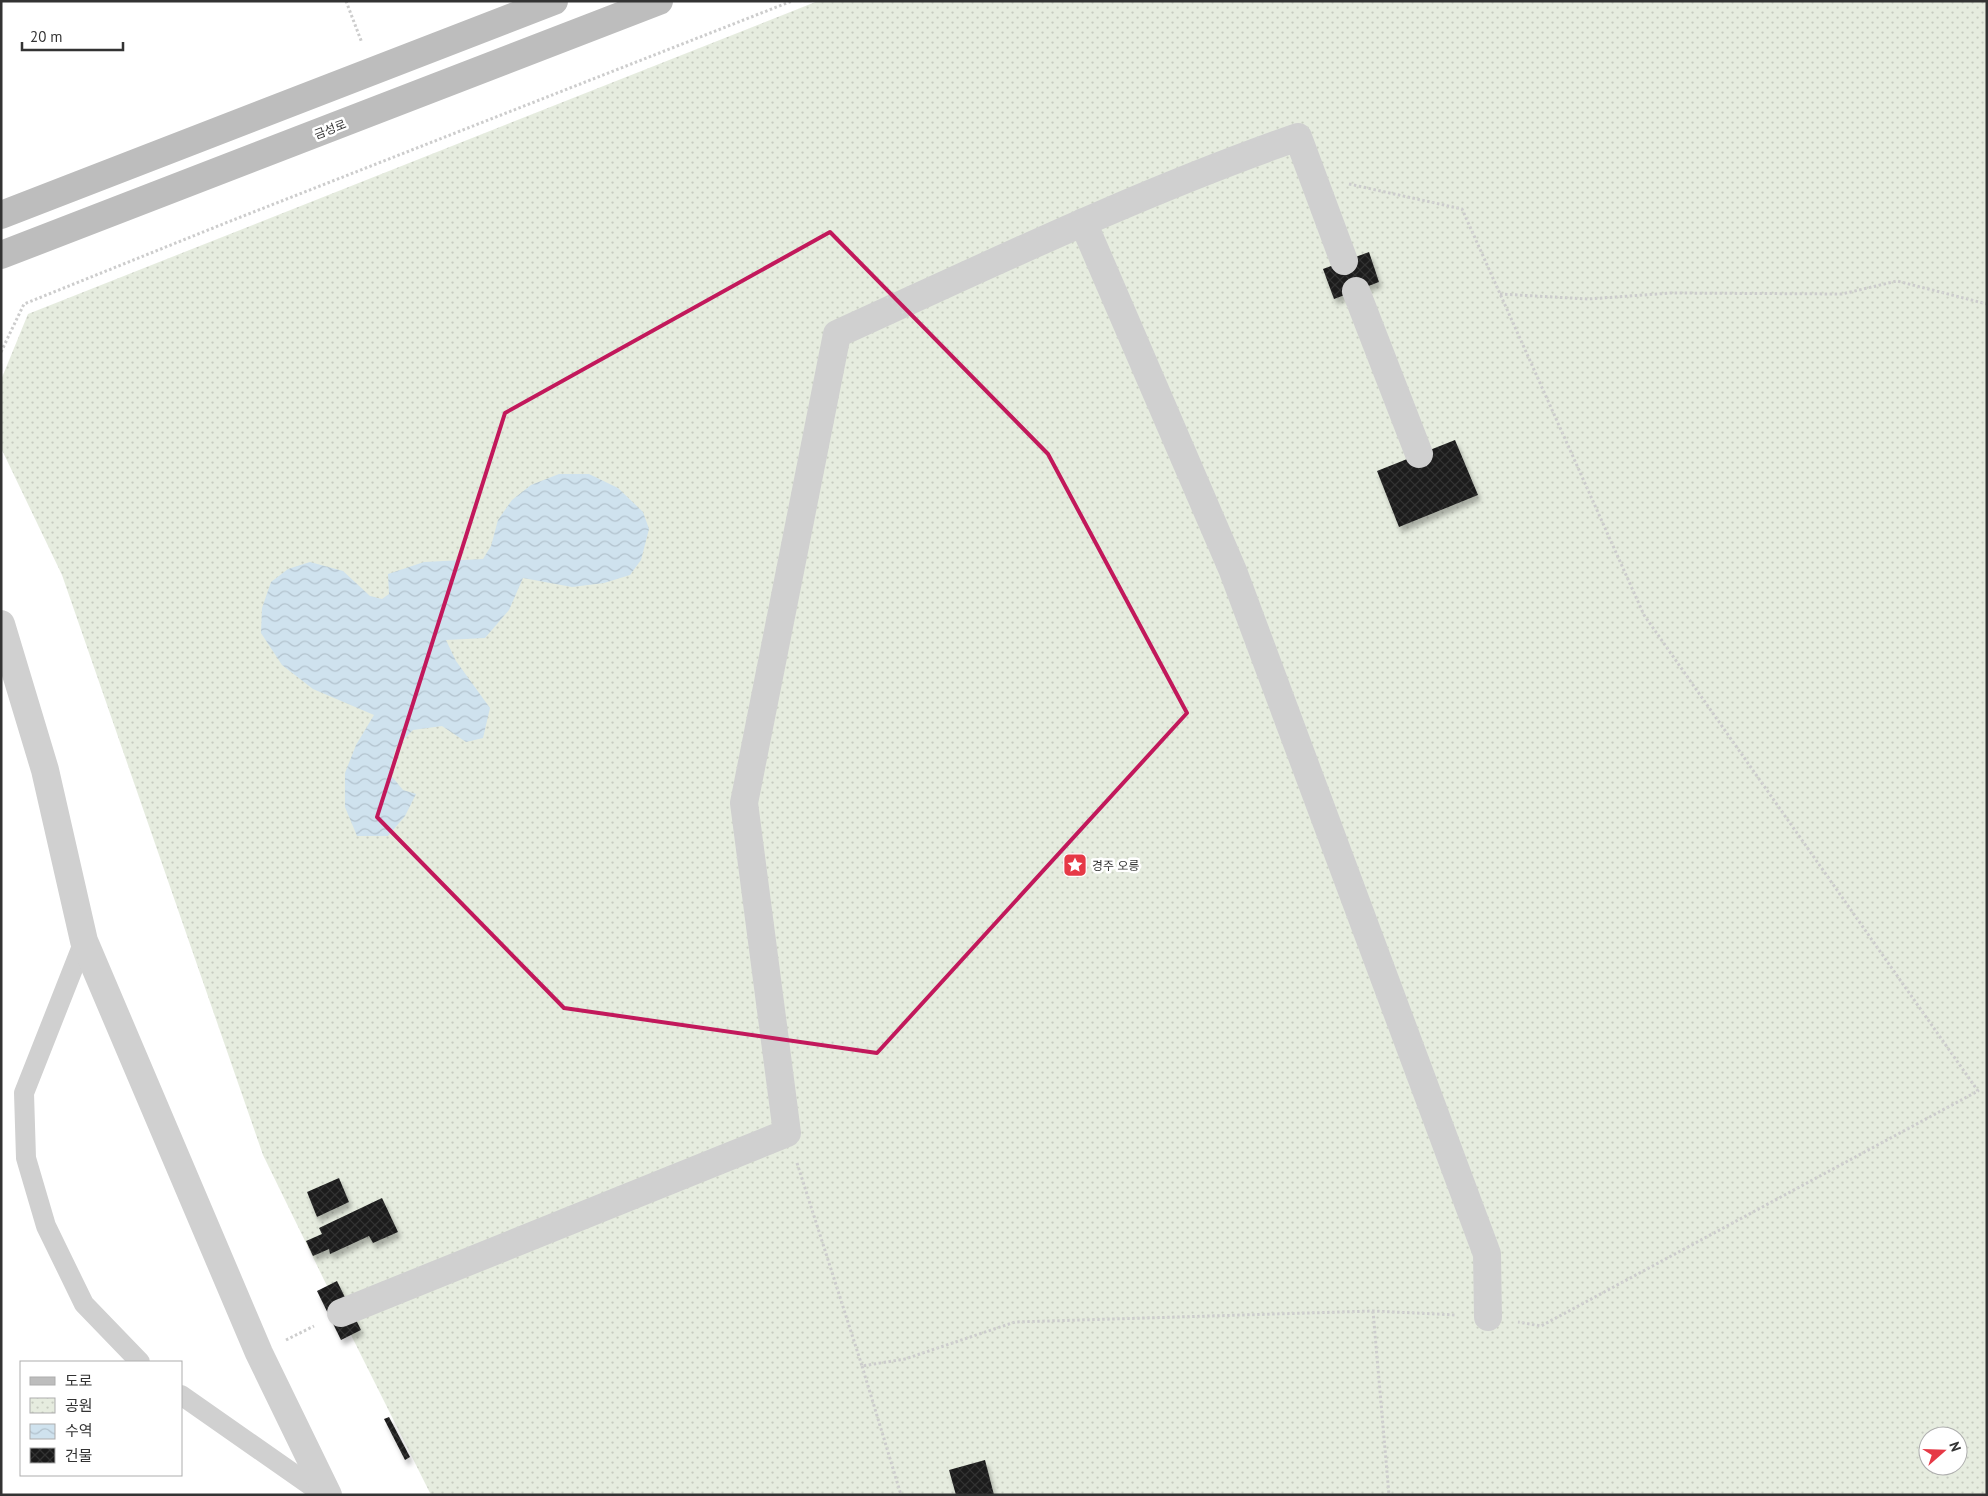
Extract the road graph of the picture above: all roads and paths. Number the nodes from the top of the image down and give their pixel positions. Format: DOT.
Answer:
graph roads {
  1 [pos="346,1"];
  2 [pos="554,1"];
  3 [pos="659,1"];
  4 [pos="792,1"];
  5 [pos="374,72"];
  6 [pos="1312,175"];
  7 [pos="1,215"];
  8 [pos="1083,222"];
  9 [pos="1,255"];
  10 [pos="1344,261"];
  11 [pos="1356,291"];
  12 [pos="1500,294"];
  13 [pos="1987,304"];
  14 [pos="1,352"];
  15 [pos="1420,454"];
  16 [pos="1,624"];
  17 [pos="84,941"];
  18 [pos="787,1133"];
  19 [pos="1373,1311"];
  20 [pos="341,1313"];
  21 [pos="1488,1317"];
  22 [pos="259,1353"];
  23 [pos="139,1361"];
  24 [pos="862,1366"];
  25 [pos="182,1396"];
  26 [pos="326,1495"];
  27 [pos="901,1495"];
  28 [pos="1389,1495"];
  1 -- 5 [label="path"];
  2 -- 5 [label="street"];
  3 -- 9 [label="street, 금성로"];
  4 -- 14 [label="path"];
  5 -- 7 [label="street"];
  6 -- 8 [label="street"];
  6 -- 10 [label="street"];
  6 -- 12 [label="path"];
  8 -- 18 [label="street"];
  8 -- 21 [label="street"];
  11 -- 15 [label="street"];
  12 -- 13 [label="path"];
  12 -- 21 [label="path"];
  16 -- 17 [label="street"];
  17 -- 22 [label="street"];
  17 -- 23 [label="lane"];
  18 -- 20 [label="street"];
  18 -- 24 [label="path"];
  19 -- 21 [label="path"];
  19 -- 24 [label="path"];
  19 -- 28 [label="path"];
  20 -- 22 [label="path"];
  22 -- 26 [label="street"];
  24 -- 27 [label="path"];
  25 -- 26 [label="lane"];
}
